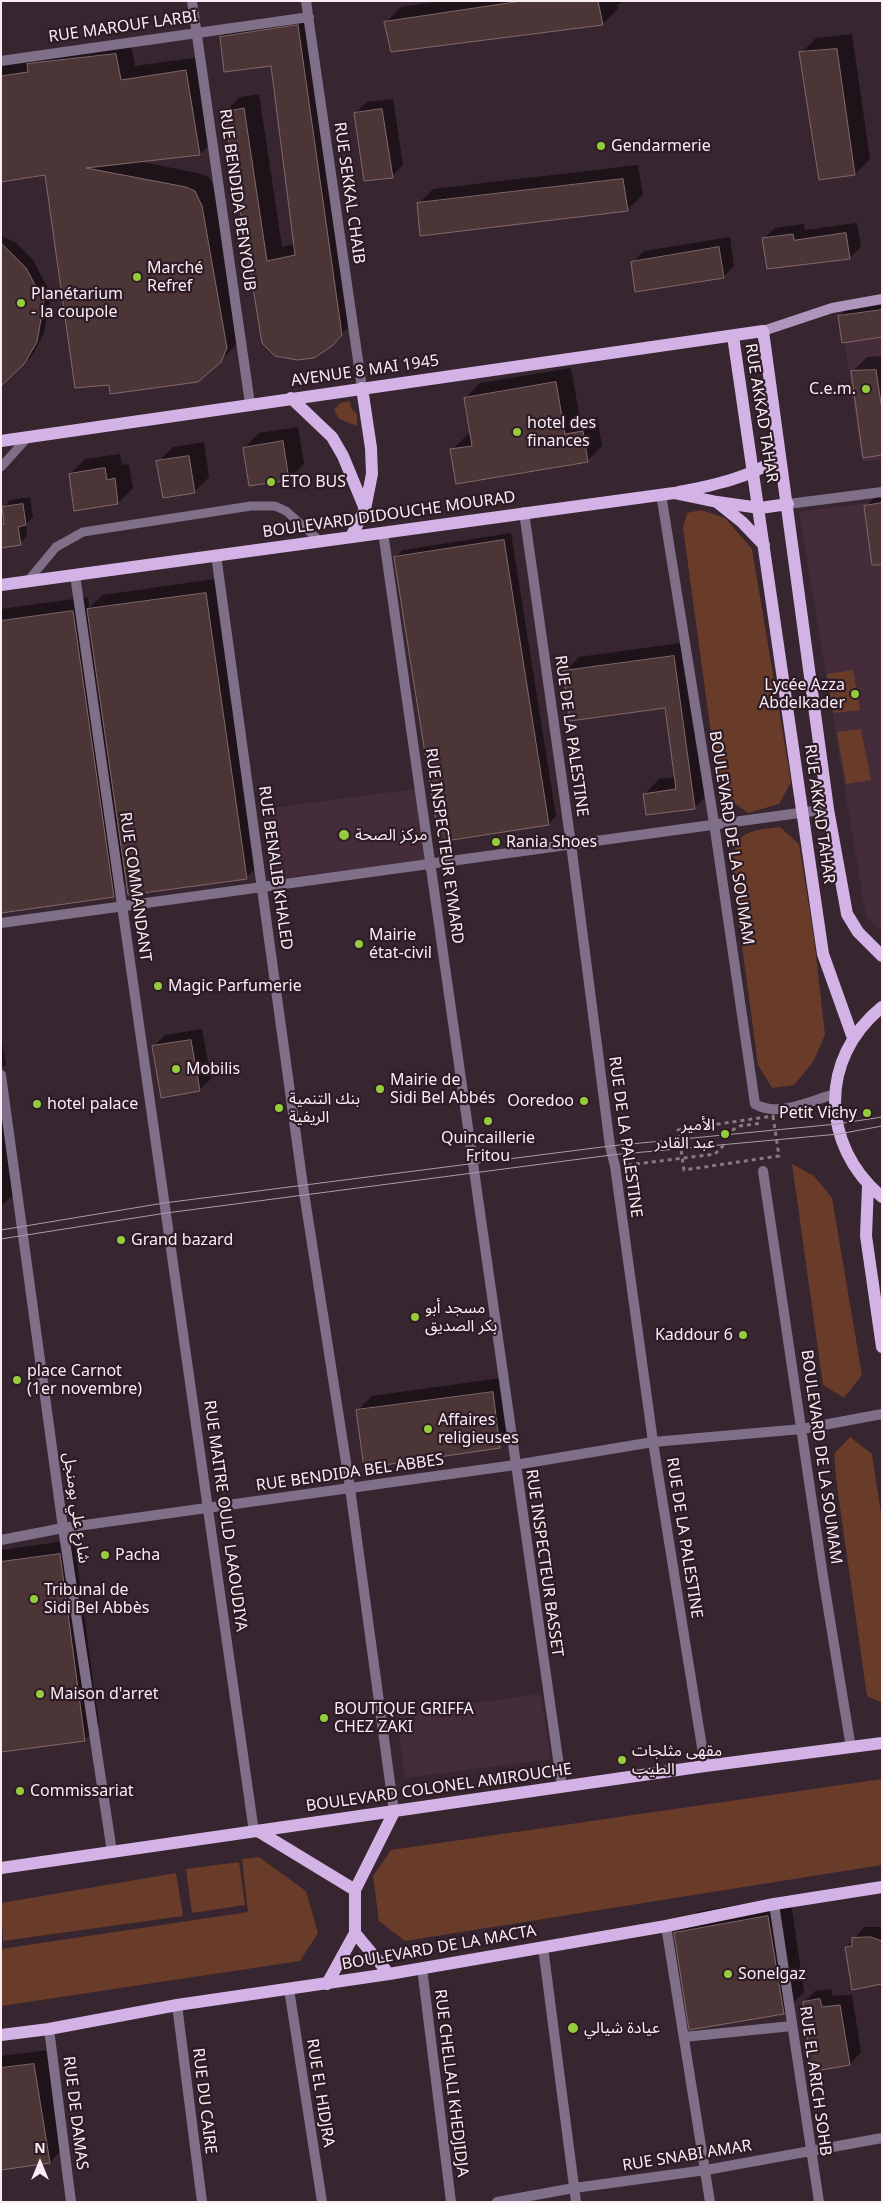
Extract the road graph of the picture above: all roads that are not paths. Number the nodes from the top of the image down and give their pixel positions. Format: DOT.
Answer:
graph roads {
  1 [pos="192,1"];
  2 [pos="306,1"];
  3 [pos="309,17"];
  4 [pos="198,31"];
  5 [pos="1,61"];
  6 [pos="882,299"];
  7 [pos="763,332"];
  8 [pos="733,336"];
  9 [pos="362,388"];
  10 [pos="291,398"];
  11 [pos="250,404"];
  12 [pos="28,436"];
  13 [pos="1,441"];
  14 [pos="779,458"];
  15 [pos="1,467"];
  16 [pos="752,473"];
  17 [pos="882,492"];
  18 [pos="668,494"];
  19 [pos="717,502"];
  20 [pos="788,504"];
  21 [pos="760,508"];
  22 [pos="365,509"];
  23 [pos="524,512"];
  24 [pos="383,532"];
  25 [pos="351,537"];
  26 [pos="320,541"];
  27 [pos="764,545"];
  28 [pos="216,556"];
  29 [pos="75,575"];
  30 [pos="27,582"];
  31 [pos="1,586"];
  32 [pos="828,809"];
  33 [pos="802,813"];
  34 [pos="714,824"];
  35 [pos="571,844"];
  36 [pos="431,864"];
  37 [pos="263,887"];
  38 [pos="123,907"];
  39 [pos="1,923"];
  40 [pos="882,956"];
  41 [pos="882,1007"];
  42 [pos="853,1038"];
  43 [pos="1,1075"];
  44 [pos="835,1094"];
  45 [pos="475,1164"];
  46 [pos="763,1171"];
  47 [pos="868,1186"];
  48 [pos="882,1197"];
  49 [pos="164,1204"];
  50 [pos="882,1347"];
  51 [pos="882,1414"];
  52 [pos="802,1429"];
  53 [pos="653,1442"];
  54 [pos="515,1465"];
  55 [pos="350,1488"];
  56 [pos="209,1510"];
  57 [pos="64,1528"];
  58 [pos="1,1540"];
  59 [pos="882,1744"];
  60 [pos="851,1748"];
  61 [pos="705,1766"];
  62 [pos="562,1787"];
  63 [pos="394,1812"];
  64 [pos="256,1832"];
  65 [pos="112,1852"];
  66 [pos="1,1868"];
  67 [pos="882,1887"];
  68 [pos="355,1890"];
  69 [pos="774,1904"];
  70 [pos="666,1926"];
  71 [pos="355,1933"];
  72 [pos="543,1947"];
  73 [pos="422,1968"];
  74 [pos="389,1974"];
  75 [pos="327,1984"];
  76 [pos="289,1989"];
  77 [pos="177,2005"];
  78 [pos="792,2026"];
  79 [pos="49,2029"];
  80 [pos="1,2035"];
  81 [pos="684,2037"];
  82 [pos="882,2138"];
  83 [pos="810,2150"];
  84 [pos="706,2170"];
  85 [pos="574,2188"];
  86 [pos="71,2202"];
  87 [pos="202,2202"];
  88 [pos="322,2202"];
  89 [pos="451,2202"];
  90 [pos="497,2202"];
  91 [pos="576,2202"];
  92 [pos="710,2202"];
  93 [pos="819,2202"];
  1 -- 4 [label="street, RUE BENDIDA BENYOUB"];
  2 -- 3 [label="street, RUE SEKKAL CHAIB"];
  3 -- 4 [label="street, RUE MAROUF LARBI"];
  3 -- 9 [label="street, RUE SEKKAL CHAIB"];
  4 -- 5 [label="street, RUE MAROUF LARBI"];
  4 -- 11 [label="street, RUE BENDIDA BENYOUB"];
  6 -- 7 [label="street"];
  7 -- 8 [label="main road, RUE AKKAD TAHAR"];
  7 -- 14 [label="main road, RUE AKKAD TAHAR"];
  8 -- 9 [label="main road, AVENUE 8 MAI 1945"];
  8 -- 16 [label="main road, RUE AKKAD TAHAR"];
  9 -- 10 [label="main road, AVENUE 8 MAI 1945"];
  9 -- 22 [label="main road"];
  10 -- 11 [label="main road, AVENUE 8 MAI 1945"];
  10 -- 22 [label="main road"];
  11 -- 12 [label="main road, AVENUE 8 MAI 1945"];
  12 -- 13 [label="main road, AVENUE 8 MAI 1945"];
  12 -- 15 [label="lane"];
  14 -- 16 [label="main road"];
  14 -- 20 [label="main road, RUE AKKAD TAHAR"];
  16 -- 18 [label="main road"];
  16 -- 21 [label="main road, RUE AKKAD TAHAR"];
  17 -- 20 [label="street"];
  18 -- 19 [label="main road, BOULEVARD DIDOUCHE MOURAD"];
  18 -- 23 [label="main road, BOULEVARD DIDOUCHE MOURAD"];
  18 -- 34 [label="street, BOULEVARD DE LA SOUMAM"];
  19 -- 21 [label="main road"];
  19 -- 27 [label="main road, BOULEVARD DIDOUCHE MOURAD"];
  20 -- 21 [label="main road"];
  20 -- 32 [label="main road, RUE AKKAD TAHAR"];
  21 -- 27 [label="main road, RUE AKKAD TAHAR"];
  22 -- 25 [label="main road"];
  23 -- 24 [label="main road, BOULEVARD DIDOUCHE MOURAD"];
  23 -- 35 [label="street, RUE DE LA PALESTINE"];
  24 -- 25 [label="main road, BOULEVARD DIDOUCHE MOURAD"];
  24 -- 36 [label="street, RUE INSPECTEUR EYMARD"];
  25 -- 26 [label="main road, BOULEVARD DIDOUCHE MOURAD"];
  26 -- 28 [label="main road, BOULEVARD DIDOUCHE MOURAD"];
  26 -- 30 [label="lane"];
  27 -- 33 [label="main road, RUE AKKAD TAHAR"];
  28 -- 29 [label="main road, BOULEVARD DIDOUCHE MOURAD"];
  28 -- 37 [label="street, RUE BENALIB KHALED"];
  29 -- 30 [label="main road, BOULEVARD DIDOUCHE MOURAD"];
  29 -- 38 [label="street, RUE COMMANDANT"];
  30 -- 31 [label="main road, BOULEVARD DIDOUCHE MOURAD"];
  32 -- 33 [label="street"];
  32 -- 40 [label="main road, RUE AKKAD TAHAR"];
  33 -- 34 [label="street"];
  33 -- 42 [label="main road, RUE AKKAD TAHAR"];
  34 -- 35 [label="street"];
  34 -- 44 [label="street, BOULEVARD DE LA SOUMAM"];
  35 -- 36 [label="street"];
  35 -- 53 [label="street, RUE DE LA PALESTINE"];
  36 -- 37 [label="street"];
  36 -- 45 [label="street, RUE INSPECTEUR EYMARD"];
  37 -- 38 [label="street"];
  37 -- 55 [label="street, RUE BENALIB KHALED"];
  38 -- 39 [label="street"];
  38 -- 49 [label="street, RUE COMMANDANT"];
  41 -- 42 [label="main road"];
  42 -- 44 [label="main road"];
  43 -- 57 [label="street, شارع علي بومنجل"];
  44 -- 47 [label="main road"];
  45 -- 54 [label="street, RUE INSPECTEUR BASSET"];
  46 -- 52 [label="street, BOULEVARD DE LA SOUMAM"];
  47 -- 48 [label="main road"];
  47 -- 50 [label="main road"];
  49 -- 56 [label="street, RUE MAITRE OULD LAAOUDIYA"];
  51 -- 52 [label="street, RUE BENDIDA BEL ABBES"];
  52 -- 53 [label="street, RUE BENDIDA BEL ABBES"];
  52 -- 60 [label="street, BOULEVARD DE LA SOUMAM"];
  53 -- 54 [label="street, RUE BENDIDA BEL ABBES"];
  53 -- 61 [label="street, RUE DE LA PALESTINE"];
  54 -- 55 [label="street, RUE BENDIDA BEL ABBES"];
  54 -- 62 [label="street, RUE INSPECTEUR BASSET"];
  55 -- 56 [label="street, RUE BENDIDA BEL ABBES"];
  55 -- 63 [label="street, RUE BENALIB KHALED"];
  56 -- 57 [label="street, RUE BENDIDA BEL ABBES"];
  56 -- 64 [label="street, RUE MAITRE OULD LAAOUDIYA"];
  57 -- 58 [label="street, RUE BENDIDA BEL ABBES"];
  57 -- 65 [label="street, شارع علي بومنجل"];
  59 -- 60 [label="main road, BOULEVARD COLONEL AMIROUCHE"];
  60 -- 61 [label="main road, BOULEVARD COLONEL AMIROUCHE"];
  61 -- 62 [label="main road, BOULEVARD COLONEL AMIROUCHE"];
  62 -- 63 [label="main road, BOULEVARD COLONEL AMIROUCHE"];
  63 -- 64 [label="main road, BOULEVARD COLONEL AMIROUCHE"];
  63 -- 68 [label="main road"];
  64 -- 65 [label="main road, BOULEVARD COLONEL AMIROUCHE"];
  64 -- 68 [label="main road"];
  65 -- 66 [label="main road, BOULEVARD COLONEL AMIROUCHE"];
  67 -- 69 [label="main road, BOULEVARD DE LA MACTA"];
  68 -- 71 [label="main road"];
  69 -- 70 [label="main road, BOULEVARD DE LA MACTA"];
  69 -- 78 [label="street, RUE EL ARICH SOHB"];
  70 -- 72 [label="main road, BOULEVARD DE LA MACTA"];
  70 -- 81 [label="street"];
  71 -- 74 [label="main road"];
  71 -- 75 [label="main road"];
  72 -- 73 [label="main road, BOULEVARD DE LA MACTA"];
  72 -- 85 [label="street"];
  73 -- 74 [label="main road, BOULEVARD DE LA MACTA"];
  73 -- 89 [label="street, RUE CHELLALI KHEDJIDJA"];
  74 -- 75 [label="main road, BOULEVARD DE LA MACTA"];
  75 -- 76 [label="main road, BOULEVARD DE LA MACTA"];
  76 -- 77 [label="main road, BOULEVARD DE LA MACTA"];
  76 -- 88 [label="street, RUE EL HIDJRA"];
  77 -- 79 [label="main road, BOULEVARD DE LA MACTA"];
  77 -- 87 [label="street, RUE DU CAIRE"];
  78 -- 81 [label="street"];
  78 -- 83 [label="street, RUE EL ARICH SOHB"];
  79 -- 80 [label="main road, BOULEVARD DE LA MACTA"];
  79 -- 86 [label="street, RUE DE DAMAS"];
  81 -- 84 [label="street"];
  82 -- 83 [label="street, RUE SNABI AMAR"];
  83 -- 84 [label="street, RUE SNABI AMAR"];
  83 -- 93 [label="street, RUE EL ARICH SOHB"];
  84 -- 85 [label="street, RUE SNABI AMAR"];
  84 -- 92 [label="street"];
  85 -- 90 [label="street, RUE SNABI AMAR"];
  85 -- 91 [label="street"];
}
